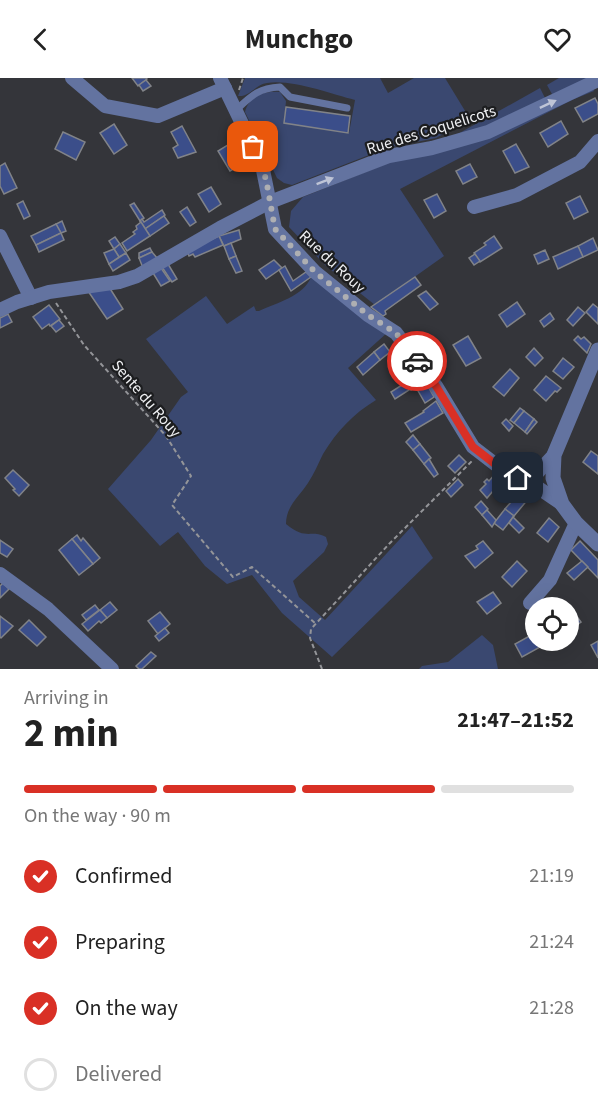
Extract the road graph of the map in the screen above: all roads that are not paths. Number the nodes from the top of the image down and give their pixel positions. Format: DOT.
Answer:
graph roads {
  1 [pos="72,78"];
  2 [pos="598,80"];
  3 [pos="222,83"];
  4 [pos="347,108"];
  5 [pos="235,111"];
  6 [pos="598,141"];
  7 [pos="270,202"];
  8 [pos="474,207"];
  9 [pos="0,236"];
  10 [pos="31,298"];
  11 [pos="0,310"];
  12 [pos="598,350"];
  13 [pos="554,455"];
  14 [pos="508,474"];
  15 [pos="562,504"];
  16 [pos="576,523"];
  17 [pos="598,544"];
  18 [pos="0,574"];
  19 [pos="535,597"];
  20 [pos="112,669"];
  1 -- 3 [label="street"];
  7 -- 2 [label="street, Rue des Coquelicots, one-way"];
  3 -- 5 [label="street, Rue du Rouy"];
  4 -- 5 [label="lane"];
  5 -- 7 [label="street, Rue du Rouy"];
  6 -- 8 [label="street"];
  7 -- 10 [label="street"];
  7 -- 14 [label="street, Rue du Rouy"];
  9 -- 10 [label="street"];
  10 -- 11 [label="street"];
  12 -- 13 [label="street"];
  13 -- 14 [label="street"];
  13 -- 15 [label="street"];
  14 -- 15 [label="street, Rue du Rouy"];
  15 -- 16 [label="street"];
  16 -- 17 [label="street"];
  16 -- 19 [label="street"];
  18 -- 20 [label="street"];
}
